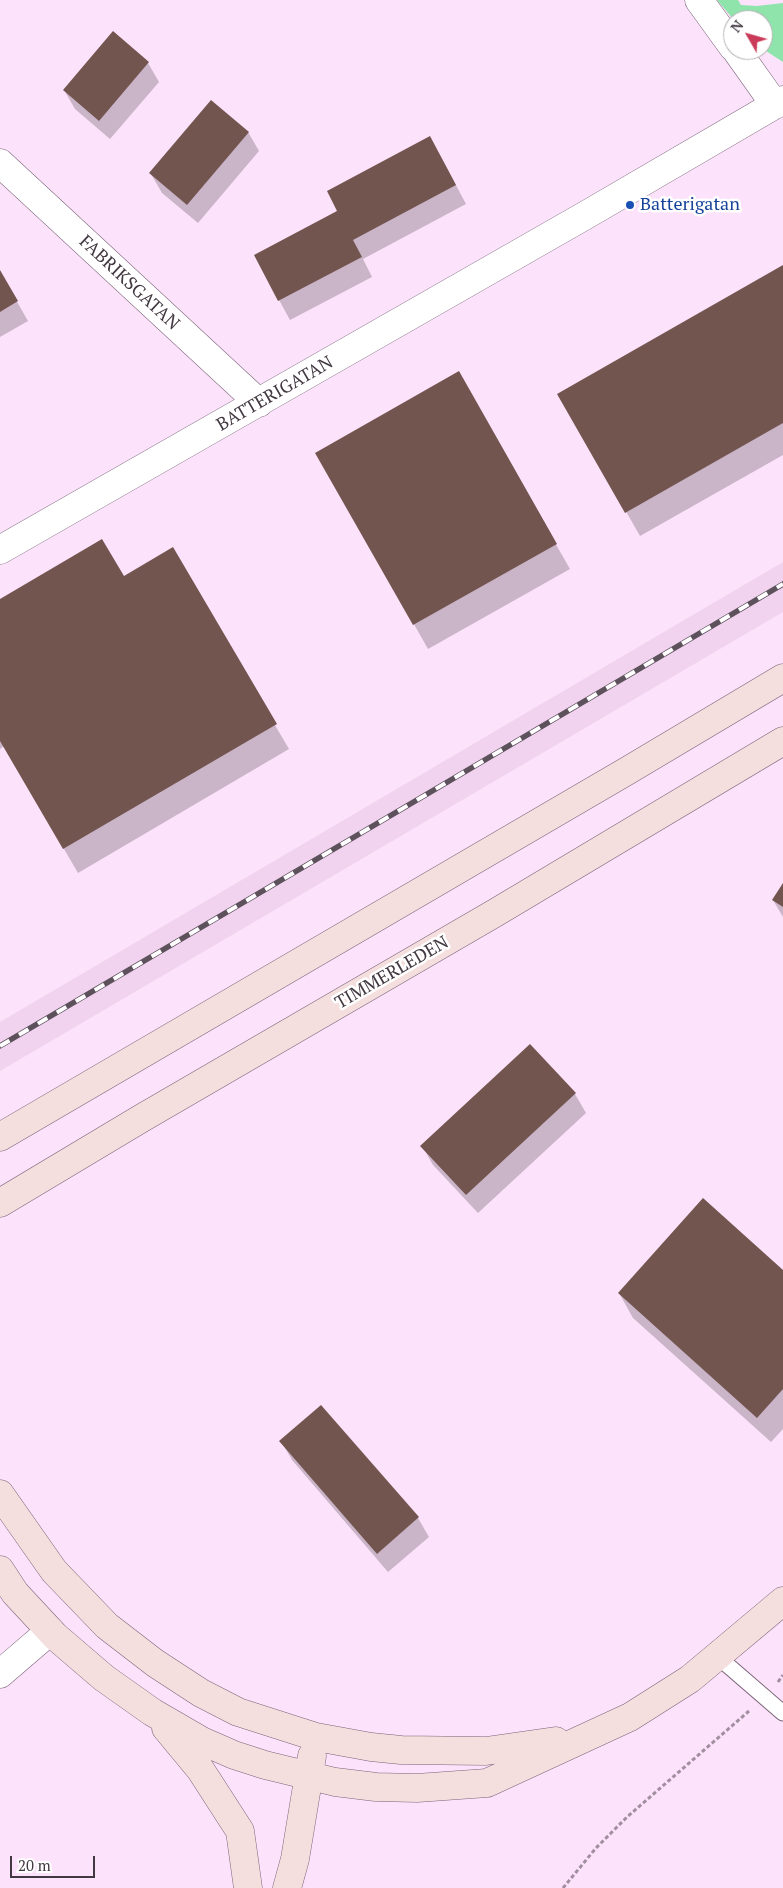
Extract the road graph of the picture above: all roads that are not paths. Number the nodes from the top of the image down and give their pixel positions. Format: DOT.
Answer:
graph roads {
  1 [pos="699,0"];
  2 [pos="723,33"];
  3 [pos="744,60"];
  4 [pos="779,102"];
  5 [pos="0,163"];
  6 [pos="259,403"];
  7 [pos="0,550"];
  8 [pos="783,678"];
  9 [pos="783,741"];
  10 [pos="0,1137"];
  11 [pos="0,1203"];
  12 [pos="0,1494"];
  13 [pos="0,1570"];
  14 [pos="783,1601"];
  15 [pos="50,1631"];
  16 [pos="717,1656"];
  17 [pos="0,1674"];
  18 [pos="152,1712"];
  19 [pos="783,1713"];
  20 [pos="585,1736"];
  21 [pos="316,1738"];
  22 [pos="308,1774"];
  23 [pos="248,1888"];
  24 [pos="287,1888"];
  1 -- 2 [label="street"];
  3 -- 4 [label="street"];
  4 -- 6 [label="street, BATTERIGATAN"];
  5 -- 6 [label="street, FABRIKSGATAN"];
  6 -- 7 [label="street, BATTERIGATAN"];
  8 -- 10 [label="street"];
  9 -- 11 [label="street, TIMMERLEDEN"];
  12 -- 21 [label="street"];
  13 -- 15 [label="street"];
  14 -- 16 [label="street"];
  15 -- 17 [label="street"];
  15 -- 18 [label="street"];
  16 -- 19 [label="lane"];
  16 -- 20 [label="street"];
  18 -- 22 [label="street"];
  18 -- 23 [label="street"];
  20 -- 21 [label="street"];
  20 -- 22 [label="street"];
  21 -- 22 [label="street"];
  22 -- 24 [label="street"];
}
